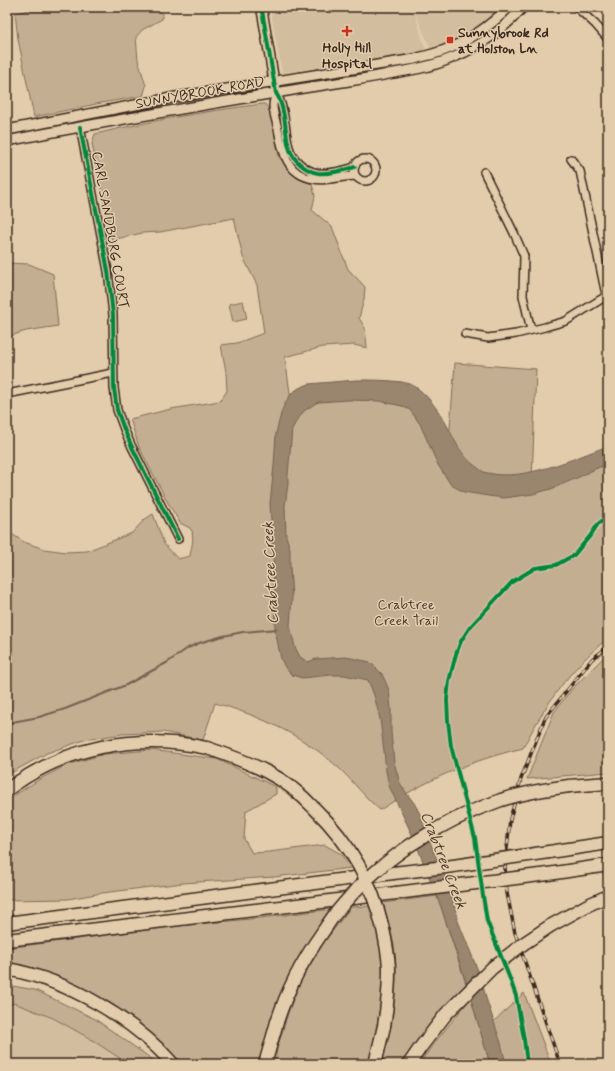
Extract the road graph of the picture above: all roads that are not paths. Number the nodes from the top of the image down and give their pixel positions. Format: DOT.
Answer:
graph roads {
  1 [pos="261,7"];
  2 [pos="509,7"];
  3 [pos="523,7"];
  4 [pos="576,7"];
  5 [pos="608,39"];
  6 [pos="274,82"];
  7 [pos="276,93"];
  8 [pos="129,107"];
  9 [pos="80,127"];
  10 [pos="7,130"];
  11 [pos="7,141"];
  12 [pos="571,159"];
  13 [pos="355,167"];
  14 [pos="484,172"];
  15 [pos="356,176"];
  16 [pos="607,295"];
  17 [pos="531,330"];
  18 [pos="465,334"];
  19 [pos="113,373"];
  20 [pos="7,394"];
  21 [pos="178,539"];
  22 [pos="608,783"];
  23 [pos="7,790"];
  24 [pos="608,843"];
  25 [pos="608,865"];
  26 [pos="608,896"];
  27 [pos="7,923"];
  28 [pos="7,940"];
  29 [pos="7,969"];
  30 [pos="173,1064"];
  31 [pos="266,1064"];
  32 [pos="376,1064"];
  33 [pos="409,1064"];
  1 -- 6 [label="main road"];
  2 -- 6 [label="main road, SUNNYBROOK ROAD"];
  3 -- 7 [label="main road, SUNNYBROOK ROAD"];
  4 -- 5 [label="street"];
  6 -- 7 [label="main road"];
  6 -- 8 [label="main road, SUNNYBROOK ROAD"];
  7 -- 9 [label="main road, SUNNYBROOK ROAD"];
  7 -- 13 [label="street"];
  7 -- 15 [label="street"];
  8 -- 9 [label="main road"];
  8 -- 10 [label="main road, SUNNYBROOK ROAD"];
  9 -- 11 [label="main road, SUNNYBROOK ROAD"];
  9 -- 19 [label="street, CARL SANDBURG COURT"];
  12 -- 16 [label="street"];
  13 -- 15 [label="street"];
  13 -- 15 [label="street"];
  14 -- 17 [label="street"];
  16 -- 17 [label="street"];
  17 -- 18 [label="street"];
  19 -- 20 [label="street"];
  19 -- 21 [label="street, CARL SANDBURG COURT"];
  22 -- 31 [label="highway, bridge"];
  23 -- 32 [label="highway, bridge"];
  24 -- 27 [label="highway, bridge"];
  25 -- 28 [label="highway, bridge"];
  26 -- 33 [label="highway, bridge"];
  29 -- 30 [label="highway"];
}
